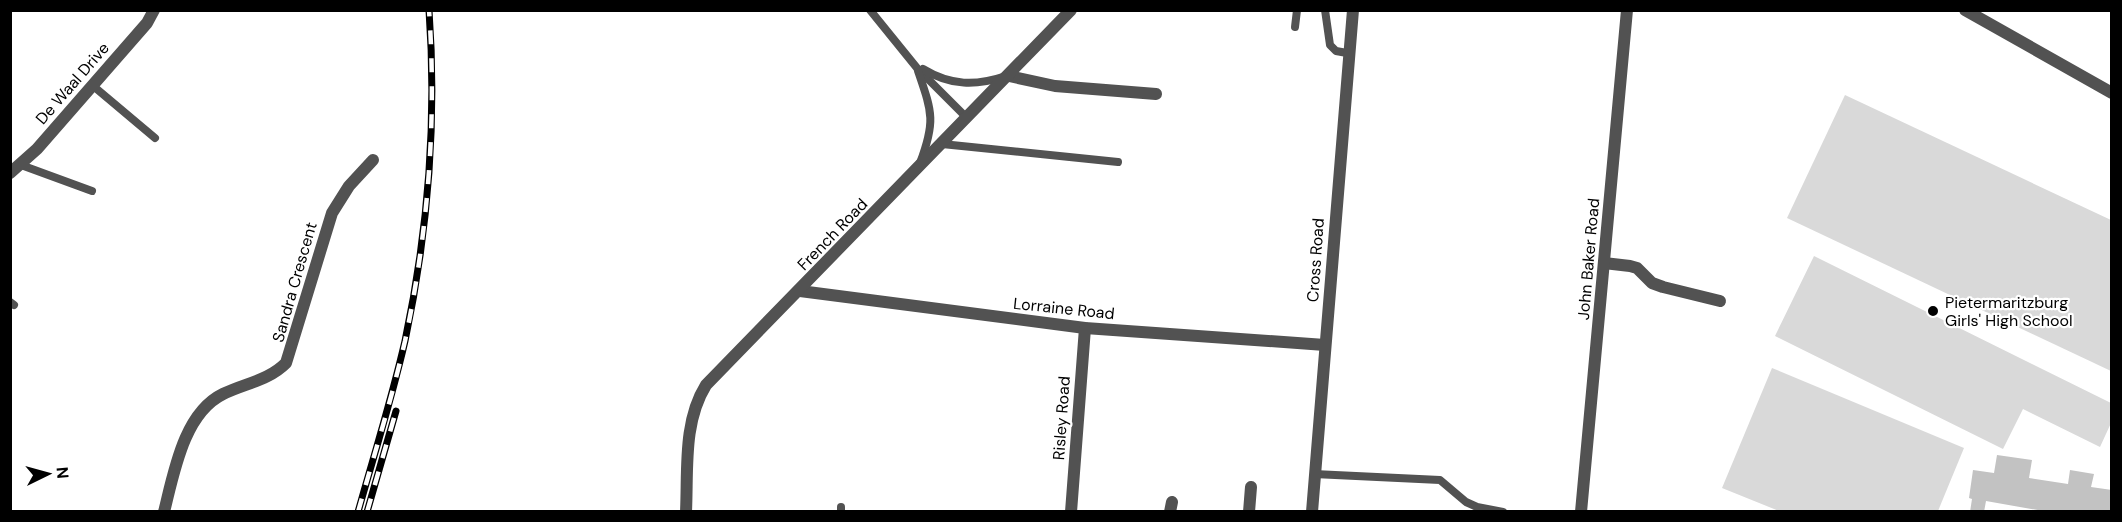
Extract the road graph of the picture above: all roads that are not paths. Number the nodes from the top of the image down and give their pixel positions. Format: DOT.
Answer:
graph roads {
  1 [pos="154,10"];
  2 [pos="870,10"];
  3 [pos="1071,10"];
  4 [pos="1297,10"];
  5 [pos="1325,10"];
  6 [pos="1353,10"];
  7 [pos="1628,10"];
  8 [pos="1965,10"];
  9 [pos="1295,27"];
  10 [pos="1347,53"];
  11 [pos="915,66"];
  12 [pos="1009,75"];
  13 [pos="92,86"];
  14 [pos="2112,93"];
  15 [pos="1156,94"];
  16 [pos="967,118"];
  17 [pos="154,138"];
  18 [pos="942,144"];
  19 [pos="373,160"];
  20 [pos="1118,162"];
  21 [pos="21,165"];
  22 [pos="916,171"];
  23 [pos="10,173"];
  24 [pos="92,191"];
  25 [pos="1604,263"];
  26 [pos="800,291"];
  27 [pos="1720,301"];
  28 [pos="1085,328"];
  29 [pos="1325,345"];
  30 [pos="1314,474"];
  31 [pos="1251,487"];
  32 [pos="164,512"];
  33 [pos="686,512"];
  34 [pos="1071,512"];
  35 [pos="1249,512"];
  36 [pos="1312,512"];
  37 [pos="1503,512"];
  38 [pos="1581,512"];
  1 -- 13 [label="street, De Waal Drive"];
  2 -- 11 [label="lane"];
  3 -- 12 [label="street, French Road"];
  4 -- 9 [label="lane"];
  5 -- 10 [label="lane"];
  6 -- 10 [label="street, Cross Road"];
  7 -- 25 [label="street, John Baker Road"];
  8 -- 14 [label="street"];
  10 -- 29 [label="street, Cross Road"];
  11 -- 12 [label="lane"];
  11 -- 16 [label="lane"];
  11 -- 22 [label="lane"];
  12 -- 15 [label="street"];
  12 -- 16 [label="street, French Road"];
  13 -- 17 [label="lane"];
  13 -- 21 [label="street, De Waal Drive"];
  16 -- 18 [label="street, French Road"];
  18 -- 20 [label="lane"];
  18 -- 22 [label="street, French Road"];
  19 -- 32 [label="street, Sandra Crescent"];
  21 -- 23 [label="street, De Waal Drive"];
  21 -- 24 [label="lane"];
  22 -- 26 [label="street, French Road"];
  25 -- 27 [label="street"];
  25 -- 38 [label="street, John Baker Road"];
  26 -- 28 [label="street, Lorraine Road"];
  26 -- 33 [label="street, French Road"];
  28 -- 29 [label="street, Lorraine Road"];
  28 -- 34 [label="street, Risley Road"];
  29 -- 30 [label="street, Cross Road"];
  30 -- 36 [label="street, Cross Road"];
  30 -- 37 [label="lane"];
  31 -- 35 [label="street"];
}
